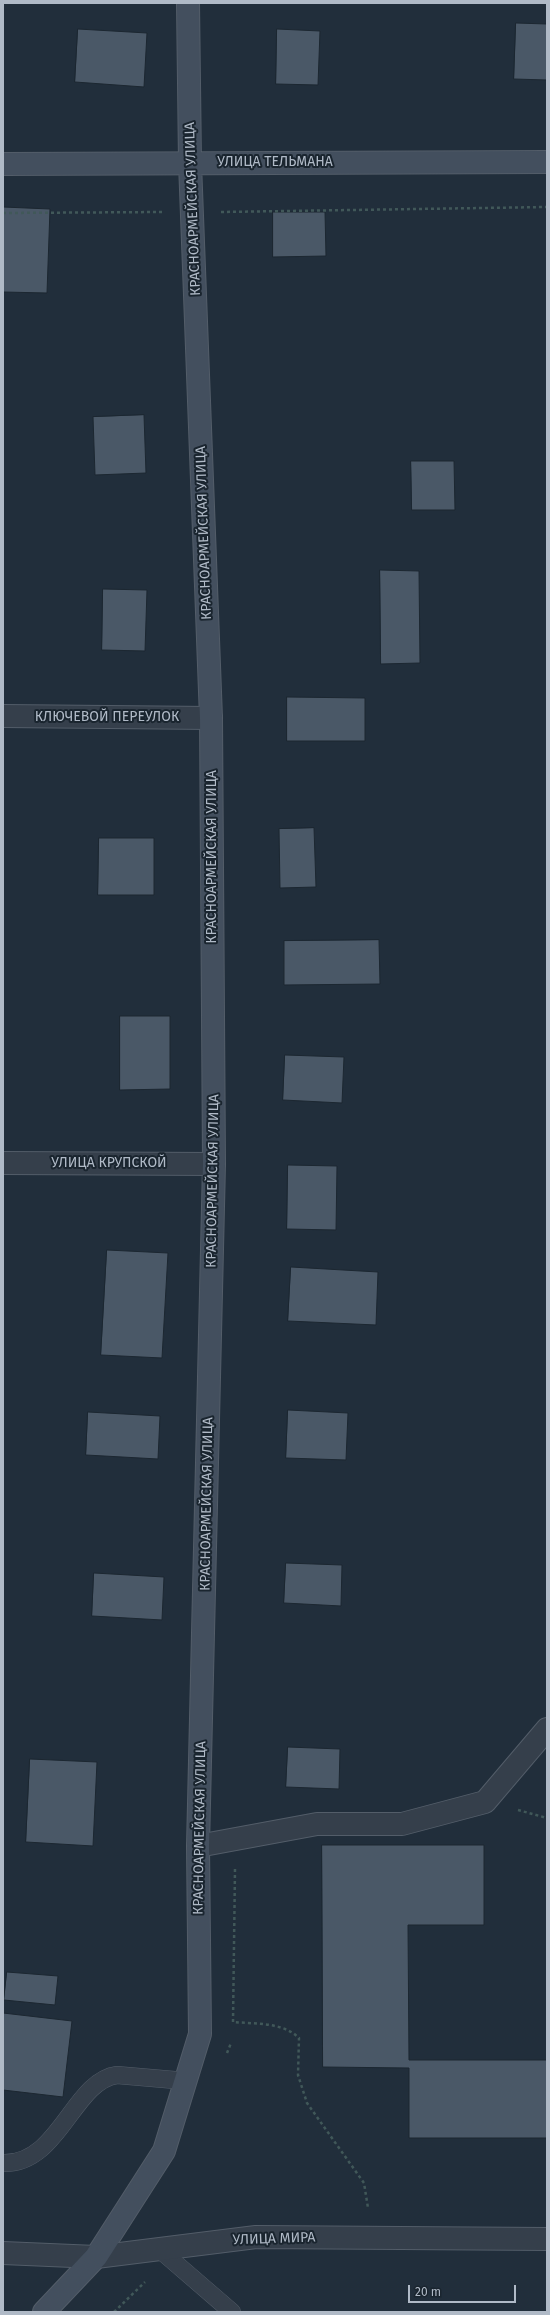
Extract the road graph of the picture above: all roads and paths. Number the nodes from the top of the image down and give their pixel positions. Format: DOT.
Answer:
graph roads {
  1 [pos="188,3"];
  2 [pos="547,162"];
  3 [pos="190,163"];
  4 [pos="3,164"];
  5 [pos="547,207"];
  6 [pos="192,212"];
  7 [pos="3,213"];
  8 [pos="3,716"];
  9 [pos="211,718"];
  10 [pos="3,1163"];
  11 [pos="214,1164"];
  12 [pos="547,1729"];
  13 [pos="235,1839"];
  14 [pos="198,1846"];
  15 [pos="186,2081"];
  16 [pos="3,2162"];
  17 [pos="372,2238"];
  18 [pos="547,2239"];
  19 [pos="3,2253"];
  20 [pos="164,2253"];
  21 [pos="96,2257"];
  22 [pos="44,2312"];
  23 [pos="114,2312"];
  24 [pos="232,2312"];
  1 -- 3 [label="street, КРАСНОАРМЕЙСКАЯ УЛИЦА"];
  2 -- 3 [label="street, УЛИЦА ТЕЛЬМАНА"];
  3 -- 4 [label="street, УЛИЦА ТЕЛЬМАНА"];
  3 -- 6 [label="street, КРАСНОАРМЕЙСКАЯ УЛИЦА"];
  5 -- 6 [label="path"];
  6 -- 7 [label="path"];
  6 -- 9 [label="street, КРАСНОАРМЕЙСКАЯ УЛИЦА"];
  8 -- 9 [label="street, КЛЮЧЕВОЙ ПЕРЕУЛОК"];
  9 -- 11 [label="street, КРАСНОАРМЕЙСКАЯ УЛИЦА"];
  10 -- 11 [label="street, УЛИЦА КРУПСКОЙ"];
  11 -- 14 [label="street, КРАСНОАРМЕЙСКАЯ УЛИЦА"];
  12 -- 13 [label="street"];
  13 -- 14 [label="street"];
  13 -- 17 [label="path"];
  14 -- 15 [label="street, КРАСНОАРМЕЙСКАЯ УЛИЦА"];
  15 -- 16 [label="lane"];
  15 -- 21 [label="street, КРАСНОАРМЕЙСКАЯ УЛИЦА"];
  17 -- 18 [label="street, УЛИЦА МИРА"];
  17 -- 20 [label="street, УЛИЦА МИРА"];
  19 -- 21 [label="street, УЛИЦА МИРА"];
  20 -- 21 [label="street, УЛИЦА МИРА"];
  20 -- 23 [label="path"];
  20 -- 24 [label="lane"];
  21 -- 22 [label="street, КРАСНОАРМЕЙСКАЯ УЛИЦА"];
}
